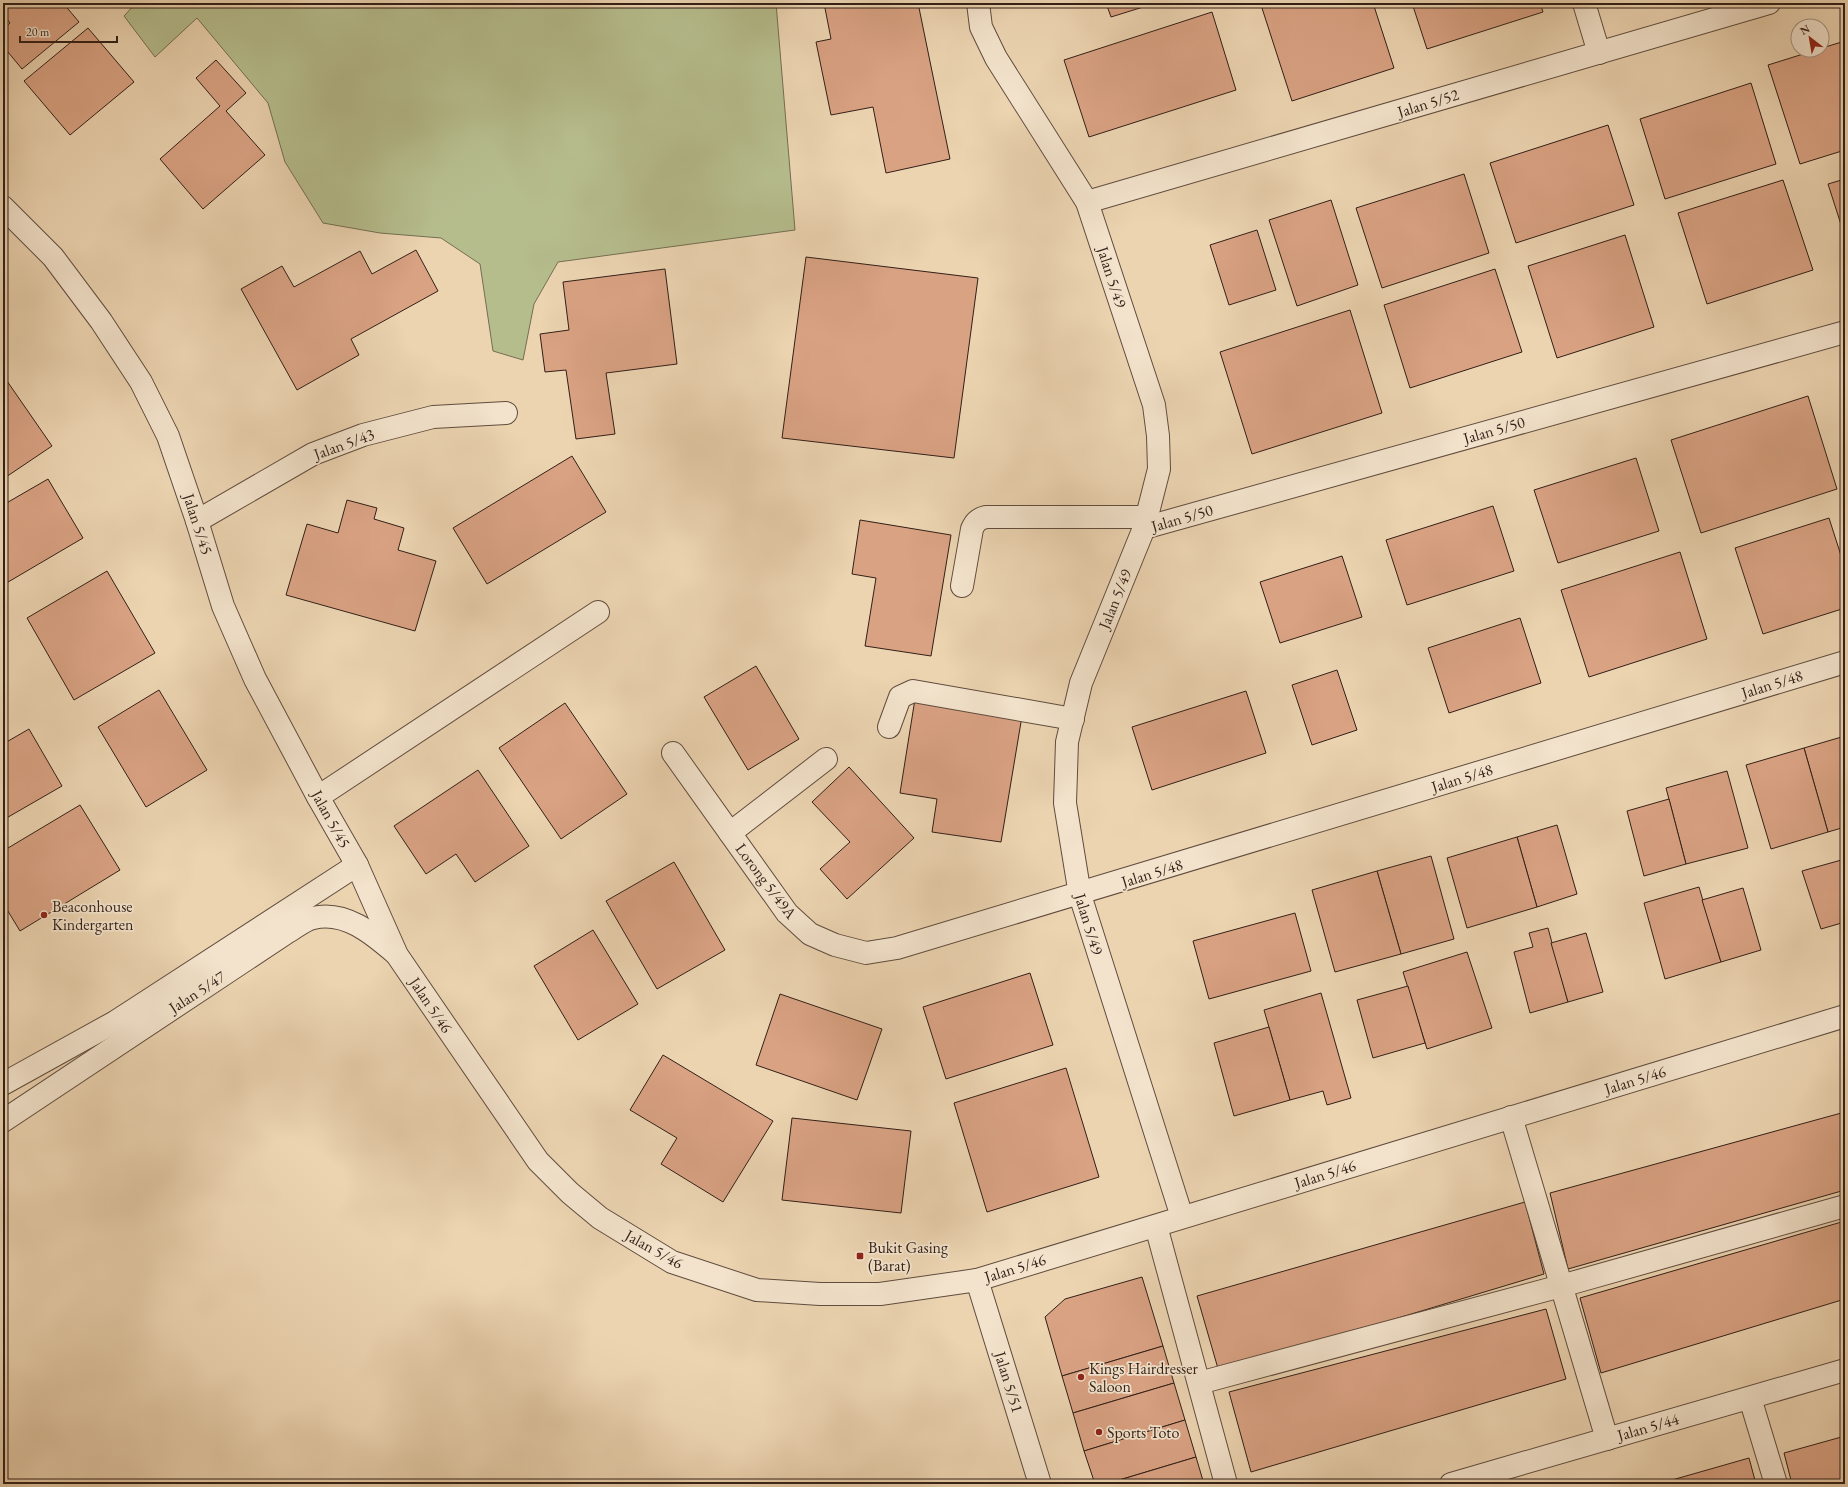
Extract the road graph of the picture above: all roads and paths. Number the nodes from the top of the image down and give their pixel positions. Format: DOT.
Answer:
graph roads {
  1 [pos="978,3"];
  2 [pos="1584,3"];
  3 [pos="1769,3"];
  4 [pos="1599,52"];
  5 [pos="1087,202"];
  6 [pos="3,207"];
  7 [pos="1845,332"];
  8 [pos="506,413"];
  9 [pos="197,520"];
  10 [pos="1145,523"];
  11 [pos="962,586"];
  12 [pos="598,612"];
  13 [pos="1845,662"];
  14 [pos="1072,719"];
  15 [pos="890,727"];
  16 [pos="673,753"];
  17 [pos="826,759"];
  18 [pos="318,798"];
  19 [pos="730,833"];
  20 [pos="357,865"];
  21 [pos="1080,895"];
  22 [pos="397,955"];
  23 [pos="1845,1016"];
  24 [pos="3,1084"];
  25 [pos="1511,1117"];
  26 [pos="3,1121"];
  27 [pos="1845,1206"];
  28 [pos="1182,1217"];
  29 [pos="1156,1226"];
  30 [pos="977,1280"];
  31 [pos="1561,1286"];
  32 [pos="1845,1370"];
  33 [pos="1199,1383"];
  34 [pos="1750,1398"];
  35 [pos="1607,1439"];
  36 [pos="1040,1484"];
  37 [pos="1226,1484"];
  38 [pos="1451,1484"];
  39 [pos="1776,1484"];
  1 -- 5 [label="street, Jalan 5/49"];
  2 -- 4 [label="street"];
  3 -- 4 [label="street, Jalan 5/52"];
  4 -- 5 [label="street, Jalan 5/52"];
  5 -- 10 [label="street, Jalan 5/49"];
  6 -- 9 [label="street, Jalan 5/45"];
  7 -- 10 [label="street, Jalan 5/50"];
  8 -- 9 [label="street, Jalan 5/43"];
  9 -- 18 [label="street, Jalan 5/45"];
  10 -- 11 [label="street, Jalan 5/50"];
  10 -- 14 [label="street, Jalan 5/49"];
  12 -- 18 [label="street"];
  13 -- 21 [label="street, Jalan 5/48"];
  14 -- 15 [label="street"];
  14 -- 21 [label="street, Jalan 5/49"];
  16 -- 19 [label="street, Lorong 5/49A"];
  17 -- 19 [label="street"];
  18 -- 20 [label="street, Jalan 5/45"];
  19 -- 21 [label="street, Lorong 5/49A"];
  20 -- 22 [label="street, Jalan 5/46"];
  20 -- 24 [label="street, Jalan 5/47"];
  21 -- 28 [label="street, Jalan 5/49"];
  22 -- 26 [label="street, Jalan 5/47"];
  22 -- 30 [label="street, Jalan 5/46"];
  23 -- 25 [label="street, Jalan 5/46"];
  25 -- 28 [label="street, Jalan 5/46"];
  25 -- 31 [label="street"];
  27 -- 31 [label="street"];
  28 -- 29 [label="street, Jalan 5/46"];
  29 -- 30 [label="street, Jalan 5/46"];
  29 -- 33 [label="street"];
  30 -- 36 [label="street, Jalan 5/51"];
  31 -- 33 [label="street"];
  31 -- 35 [label="street"];
  32 -- 34 [label="street, Jalan 5/44"];
  33 -- 37 [label="street"];
  34 -- 35 [label="street, Jalan 5/44"];
  34 -- 39 [label="street"];
  35 -- 38 [label="street, Jalan 5/44"];
}
